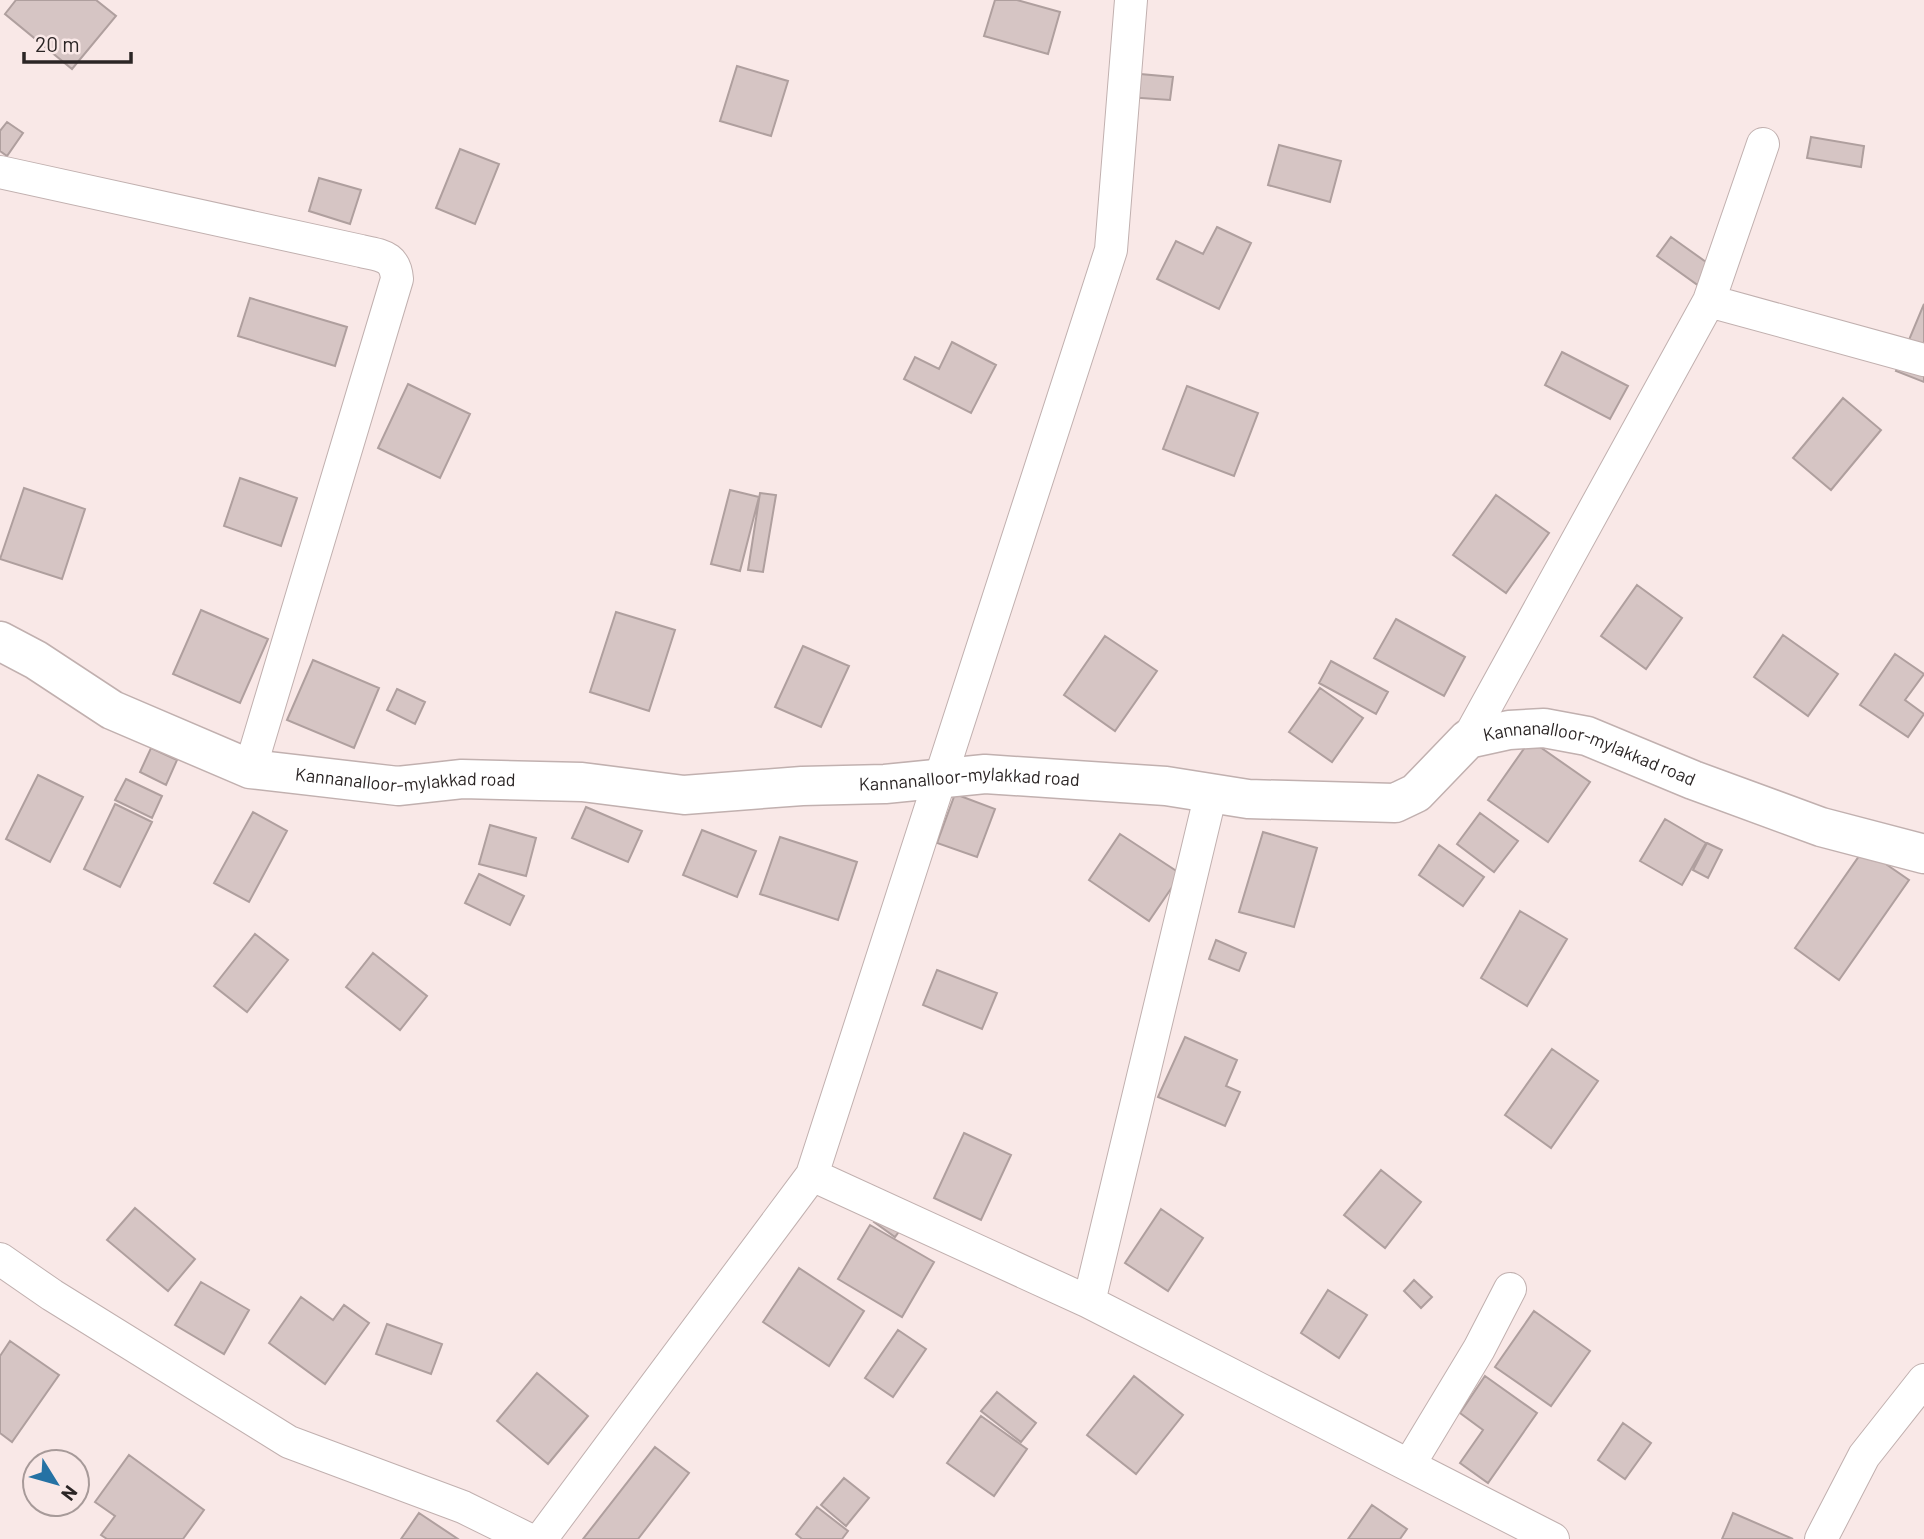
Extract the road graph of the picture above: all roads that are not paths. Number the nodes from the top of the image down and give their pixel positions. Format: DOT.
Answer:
graph roads {
  1 [pos="1131,0"];
  2 [pos="1763,144"];
  3 [pos="0,172"];
  4 [pos="1709,301"];
  5 [pos="1924,360"];
  6 [pos="0,640"];
  7 [pos="1468,739"];
  8 [pos="250,769"];
  9 [pos="940,778"];
  10 [pos="1211,793"];
  11 [pos="1924,854"];
  12 [pos="812,1175"];
  13 [pos="0,1259"];
  14 [pos="1510,1289"];
  15 [pos="1089,1302"];
  16 [pos="1924,1380"];
  17 [pos="1409,1465"];
  18 [pos="484,1530"];
  19 [pos="528,1539"];
  20 [pos="541,1539"];
  21 [pos="1553,1539"];
  22 [pos="1821,1539"];
  1 -- 9 [label="street"];
  2 -- 4 [label="street"];
  3 -- 8 [label="street"];
  4 -- 5 [label="street"];
  4 -- 7 [label="street"];
  6 -- 8 [label="main road, Kannanalloor-mylakkad road"];
  7 -- 10 [label="main road, Kannanalloor-mylakkad road"];
  7 -- 11 [label="main road, Kannanalloor-mylakkad road"];
  8 -- 9 [label="main road, Kannanalloor-mylakkad road"];
  9 -- 10 [label="main road, Kannanalloor-mylakkad road"];
  9 -- 12 [label="street"];
  10 -- 15 [label="street"];
  12 -- 15 [label="street"];
  12 -- 20 [label="street"];
  13 -- 18 [label="street"];
  14 -- 17 [label="street"];
  15 -- 17 [label="street"];
  16 -- 22 [label="street"];
  17 -- 21 [label="street"];
  18 -- 19 [label="street"];
}
